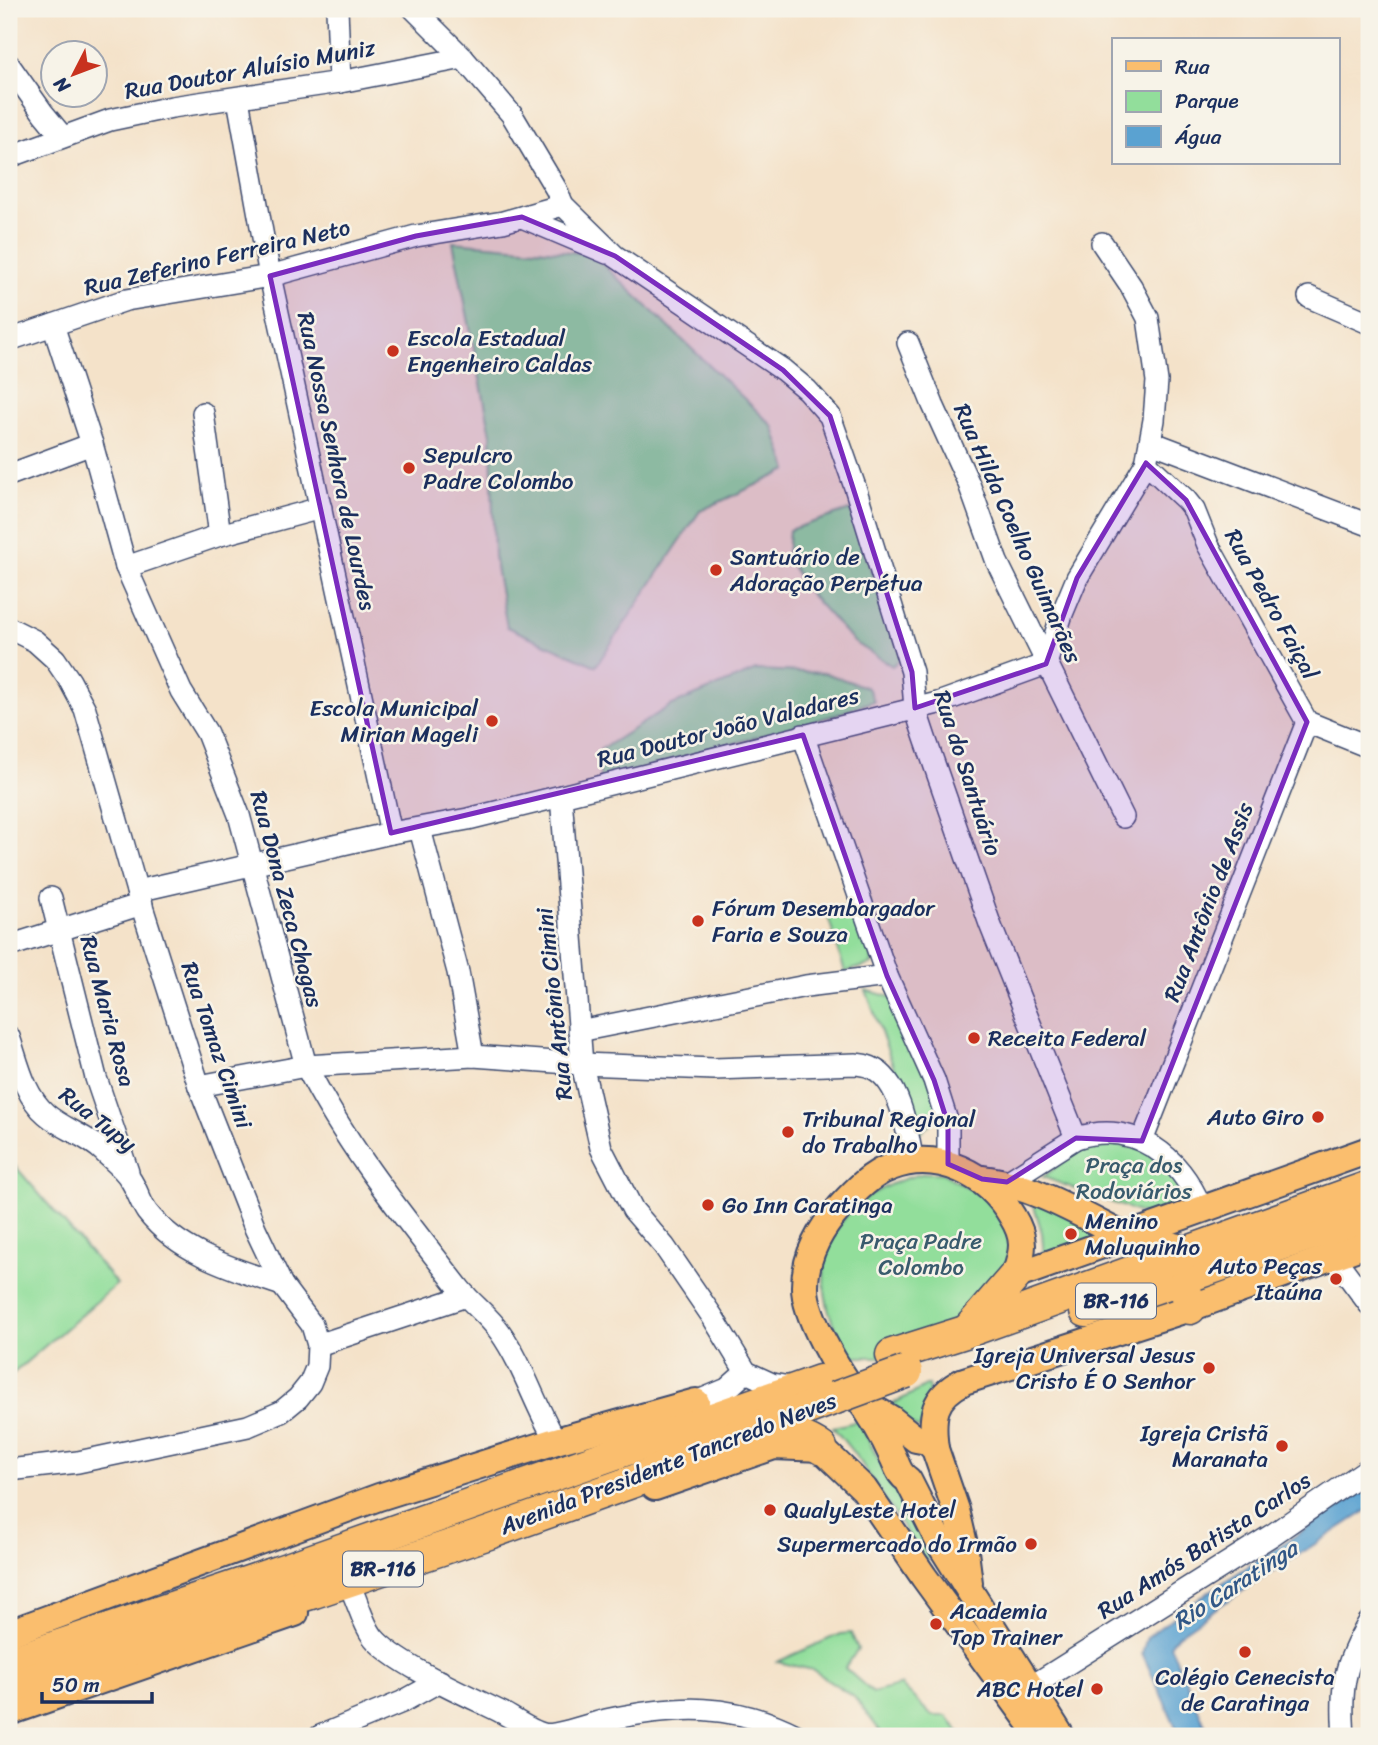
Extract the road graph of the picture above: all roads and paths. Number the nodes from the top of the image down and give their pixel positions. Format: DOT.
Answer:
graph roads {
  1 [pos="337,9"];
  2 [pos="414,9"];
  3 [pos="463,58"];
  4 [pos="9,65"];
  5 [pos="340,82"];
  6 [pos="238,99"];
  7 [pos="62,135"];
  8 [pos="9,157"];
  9 [pos="563,205"];
  10 [pos="522,217"];
  11 [pos="1102,243"];
  12 [pos="615,256"];
  13 [pos="270,276"];
  14 [pos="1308,298"];
  15 [pos="1369,323"];
  16 [pos="53,325"];
  17 [pos="9,340"];
  18 [pos="908,343"];
  19 [pos="203,413"];
  20 [pos="92,444"];
  21 [pos="1148,453"];
  22 [pos="9,475"];
  23 [pos="321,508"];
  24 [pos="1369,525"];
  25 [pos="220,535"];
  26 [pos="126,567"];
  27 [pos="9,628"];
  28 [pos="1046,664"];
  29 [pos="915,708"];
  30 [pos="1307,722"];
  31 [pos="803,736"];
  32 [pos="1369,747"];
  33 [pos="561,796"];
  34 [pos="1123,817"];
  35 [pos="420,829"];
  36 [pos="391,833"];
  37 [pos="253,866"];
  38 [pos="51,898"];
  39 [pos="139,898"];
  40 [pos="59,931"];
  41 [pos="9,946"];
  42 [pos="887,976"];
  43 [pos="579,1031"];
  44 [pos="9,1037"];
  45 [pos="473,1056"];
  46 [pos="582,1064"];
  47 [pos="306,1066"];
  48 [pos="199,1086"];
  49 [pos="1076,1138"];
  50 [pos="1142,1141"];
  51 [pos="1369,1150"];
  52 [pos="913,1163"];
  53 [pos="948,1164"];
  54 [pos="129,1177"];
  55 [pos="994,1181"];
  56 [pos="1369,1187"];
  57 [pos="1202,1209"];
  58 [pos="1369,1214"];
  59 [pos="1324,1230"];
  60 [pos="1126,1237"];
  61 [pos="1369,1243"];
  62 [pos="1184,1265"];
  63 [pos="1015,1276"];
  64 [pos="282,1285"];
  65 [pos="466,1296"];
  66 [pos="1369,1304"];
  67 [pos="1190,1308"];
  68 [pos="968,1331"];
  69 [pos="318,1345"];
  70 [pos="899,1363"];
  71 [pos="746,1372"];
  72 [pos="828,1392"];
  73 [pos="709,1408"];
  74 [pos="757,1427"];
  75 [pos="556,1441"];
  76 [pos="821,1448"];
  77 [pos="930,1449"];
  78 [pos="1369,1468"];
  79 [pos="9,1470"];
  80 [pos="902,1471"];
  81 [pos="942,1547"];
  82 [pos="920,1570"];
  83 [pos="970,1592"];
  84 [pos="352,1593"];
  85 [pos="1369,1622"];
  86 [pos="9,1633"];
  87 [pos="9,1663"];
  88 [pos="440,1681"];
  89 [pos="9,1687"];
  90 [pos="1021,1693"];
  91 [pos="9,1712"];
  92 [pos="543,1735"];
  93 [pos="320,1736"];
  94 [pos="798,1736"];
  95 [pos="1040,1736"];
  96 [pos="1061,1736"];
  97 [pos="1344,1736"];
  1 -- 5 [label="street"];
  2 -- 3 [label="street"];
  3 -- 5 [label="street, Rua Doutor Aluísio Muniz"];
  3 -- 9 [label="street"];
  4 -- 7 [label="street"];
  5 -- 6 [label="street, Rua Doutor Aluísio Muniz"];
  6 -- 7 [label="street, Rua Doutor Aluísio Muniz"];
  6 -- 13 [label="street, Rua Nossa Senhora de Lourdes"];
  7 -- 8 [label="street, Rua Doutor Aluísio Muniz"];
  9 -- 10 [label="street, Rua Zeferino Ferreira Neto"];
  9 -- 12 [label="street"];
  10 -- 12 [label="street"];
  10 -- 13 [label="street, Rua Zeferino Ferreira Neto"];
  11 -- 21 [label="street"];
  12 -- 29 [label="street, Rua do Santuário"];
  13 -- 16 [label="street, Rua Zeferino Ferreira Neto"];
  13 -- 23 [label="street, Rua Nossa Senhora de Lourdes"];
  14 -- 15 [label="street"];
  16 -- 17 [label="street, Rua Zeferino Ferreira Neto"];
  16 -- 20 [label="street, Rua Dona Zeca Chagas"];
  18 -- 28 [label="street, Rua Hilda Coelho Guimarães"];
  19 -- 25 [label="street"];
  20 -- 22 [label="street"];
  20 -- 26 [label="street, Rua Dona Zeca Chagas"];
  21 -- 24 [label="street"];
  21 -- 28 [label="street"];
  21 -- 30 [label="street, Rua Pedro Faiçal"];
  23 -- 25 [label="street"];
  23 -- 36 [label="street, Rua Nossa Senhora de Lourdes"];
  25 -- 26 [label="street"];
  26 -- 37 [label="street, Rua Dona Zeca Chagas"];
  27 -- 39 [label="street, Rua Tomaz Cimini"];
  28 -- 29 [label="street, Rua Doutor João Valadares"];
  28 -- 34 [label="street, Rua Hilda Coelho Guimarães"];
  29 -- 31 [label="street, Rua Doutor João Valadares"];
  29 -- 49 [label="street, Rua do Santuário"];
  30 -- 32 [label="street"];
  30 -- 50 [label="street, Rua Antônio de Assis"];
  31 -- 33 [label="street, Rua Doutor João Valadares"];
  31 -- 42 [label="street"];
  33 -- 35 [label="street, Rua Doutor João Valadares"];
  33 -- 43 [label="street, Rua Antônio Cimini"];
  35 -- 36 [label="street, Rua Doutor João Valadares"];
  35 -- 45 [label="street"];
  36 -- 37 [label="street, Rua Doutor João Valadares"];
  37 -- 39 [label="street, Rua Doutor João Valadares"];
  37 -- 47 [label="street, Rua Dona Zeca Chagas"];
  38 -- 40 [label="street, Rua Maria Rosa"];
  39 -- 40 [label="street, Rua Doutor João Valadares"];
  39 -- 48 [label="street, Rua Tomaz Cimini"];
  40 -- 41 [label="street, Rua Doutor João Valadares"];
  40 -- 54 [label="street, Rua Maria Rosa"];
  42 -- 43 [label="street"];
  42 -- 53 [label="street"];
  43 -- 46 [label="street, Rua Antônio Cimini"];
  44 -- 54 [label="street, Rua Tupy"];
  45 -- 46 [label="street"];
  45 -- 47 [label="street"];
  46 -- 52 [label="street"];
  46 -- 71 [label="street, Rua Antônio Cimini"];
  47 -- 48 [label="street"];
  47 -- 65 [label="street, Rua Dona Zeca Chagas"];
  48 -- 64 [label="street, Rua Tomaz Cimini"];
  49 -- 50 [label="street"];
  49 -- 55 [label="street"];
  50 -- 57 [label="street"];
  51 -- 57 [label="main road"];
  52 -- 53 [label="main road"];
  52 -- 72 [label="main road"];
  53 -- 55 [label="main road"];
  54 -- 64 [label="street, Rua Tupy"];
  55 -- 60 [label="main road"];
  55 -- 63 [label="main road"];
  56 -- 59 [label="highway, BR-116"];
  57 -- 60 [label="main road"];
  58 -- 59 [label="highway, BR-116"];
  59 -- 61 [label="main road"];
  59 -- 62 [label="highway, Avenida Presidente Tancredo Neves / BR-116"];
  59 -- 66 [label="street"];
  59 -- 67 [label="main road"];
  60 -- 62 [label="highway"];
  60 -- 63 [label="main road"];
  62 -- 67 [label="highway"];
  62 -- 68 [label="highway, Avenida Presidente Tancredo Neves / BR-116"];
  62 -- 70 [label="highway, Avenida Presidente Tancredo Neves / BR-116"];
  63 -- 68 [label="highway"];
  64 -- 69 [label="street, Rua Tomaz Cimini"];
  65 -- 69 [label="street"];
  65 -- 75 [label="street, Rua Dona Zeca Chagas"];
  67 -- 77 [label="main road"];
  68 -- 70 [label="highway, Avenida Presidente Tancredo Neves / BR-116"];
  69 -- 79 [label="street"];
  70 -- 72 [label="highway, Avenida Presidente Tancredo Neves / BR-116"];
  71 -- 72 [label="street"];
  71 -- 73 [label="street"];
  72 -- 73 [label="highway, Avenida Presidente Tancredo Neves / BR-116"];
  72 -- 74 [label="highway, Avenida Presidente Tancredo Neves / BR-116"];
  72 -- 77 [label="main road"];
  72 -- 80 [label="main road"];
  73 -- 75 [label="main road, Avenida Presidente Tancredo Neves"];
  73 -- 87 [label="highway, Avenida Presidente Tancredo Neves / BR-116"];
  74 -- 76 [label="highway"];
  74 -- 89 [label="highway, Avenida Presidente Tancredo Neves / BR-116"];
  75 -- 86 [label="main road, Avenida Presidente Tancredo Neves"];
  76 -- 82 [label="main road"];
  76 -- 84 [label="main road, Avenida Presidente Tancredo Neves"];
  77 -- 80 [label="main road"];
  77 -- 80 [label="main road"];
  77 -- 83 [label="main road"];
  78 -- 90 [label="street, Rua Amós Batista Carlos"];
  80 -- 81 [label="main road"];
  81 -- 82 [label="main road"];
  81 -- 83 [label="main road"];
  82 -- 90 [label="main road"];
  83 -- 90 [label="main road"];
  84 -- 88 [label="street"];
  84 -- 91 [label="main road, Avenida Presidente Tancredo Neves"];
  85 -- 97 [label="street"];
  88 -- 92 [label="street"];
  88 -- 93 [label="street"];
  90 -- 95 [label="main road"];
  90 -- 96 [label="main road"];
  92 -- 94 [label="street"];
}
